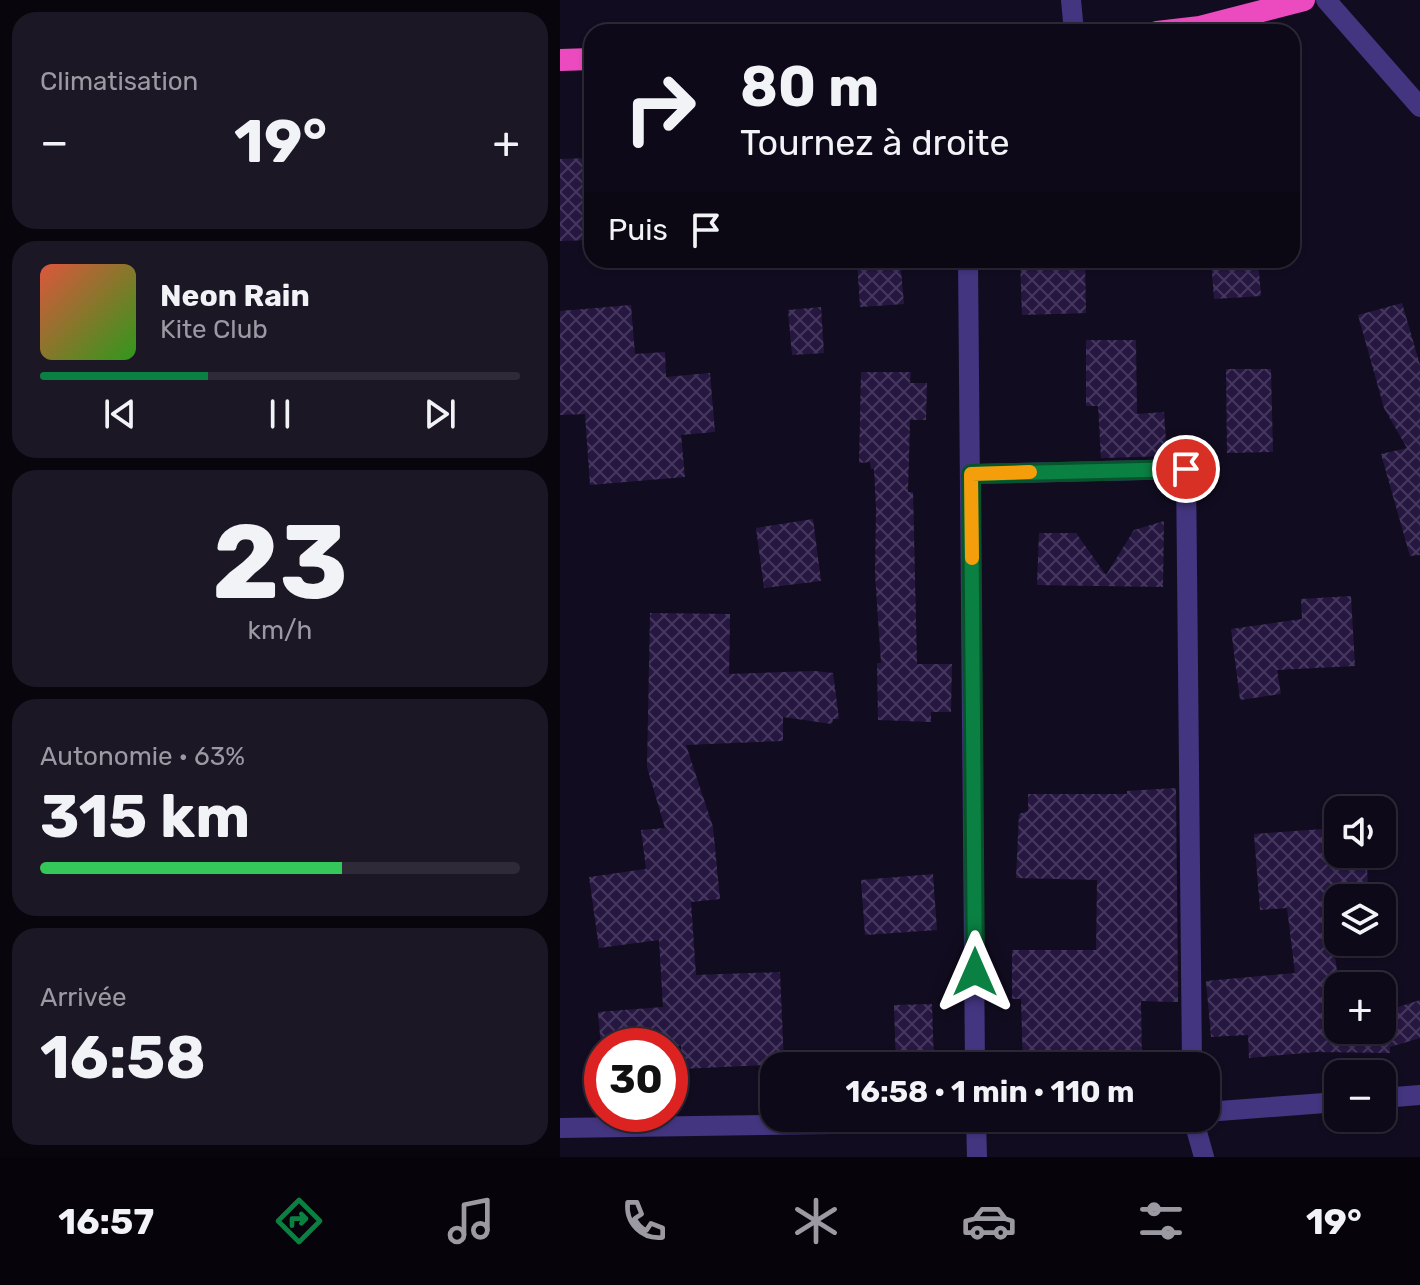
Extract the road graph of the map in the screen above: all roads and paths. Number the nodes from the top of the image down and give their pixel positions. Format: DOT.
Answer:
graph roads {
  1 [pos="1071,0"];
  2 [pos="1304,0"];
  3 [pos="1326,0"];
  4 [pos="1073,24"];
  5 [pos="1212,24"];
  6 [pos="584,59"];
  7 [pos="560,60"];
  8 [pos="1420,107"];
  9 [pos="968,268"];
  10 [pos="971,474"];
  11 [pos="975,1052"];
  12 [pos="1192,1052"];
  13 [pos="1420,1095"];
  14 [pos="1396,1097"];
  15 [pos="1324,1103"];
  16 [pos="1220,1111"];
  17 [pos="760,1124"];
  18 [pos="560,1128"];
  19 [pos="976,1132"];
  20 [pos="1197,1132"];
  21 [pos="977,1157"];
  22 [pos="1204,1157"];
  1 -- 4 [label="street"];
  2 -- 5 [label="highway"];
  3 -- 8 [label="street"];
  6 -- 7 [label="highway"];
  9 -- 10 [label="street"];
  10 -- 11 [label="street"];
  10 -- 12 [label="street"];
  13 -- 14 [label="street"];
  15 -- 16 [label="street"];
  17 -- 18 [label="street"];
  19 -- 21 [label="street"];
  20 -- 22 [label="street"];
}
